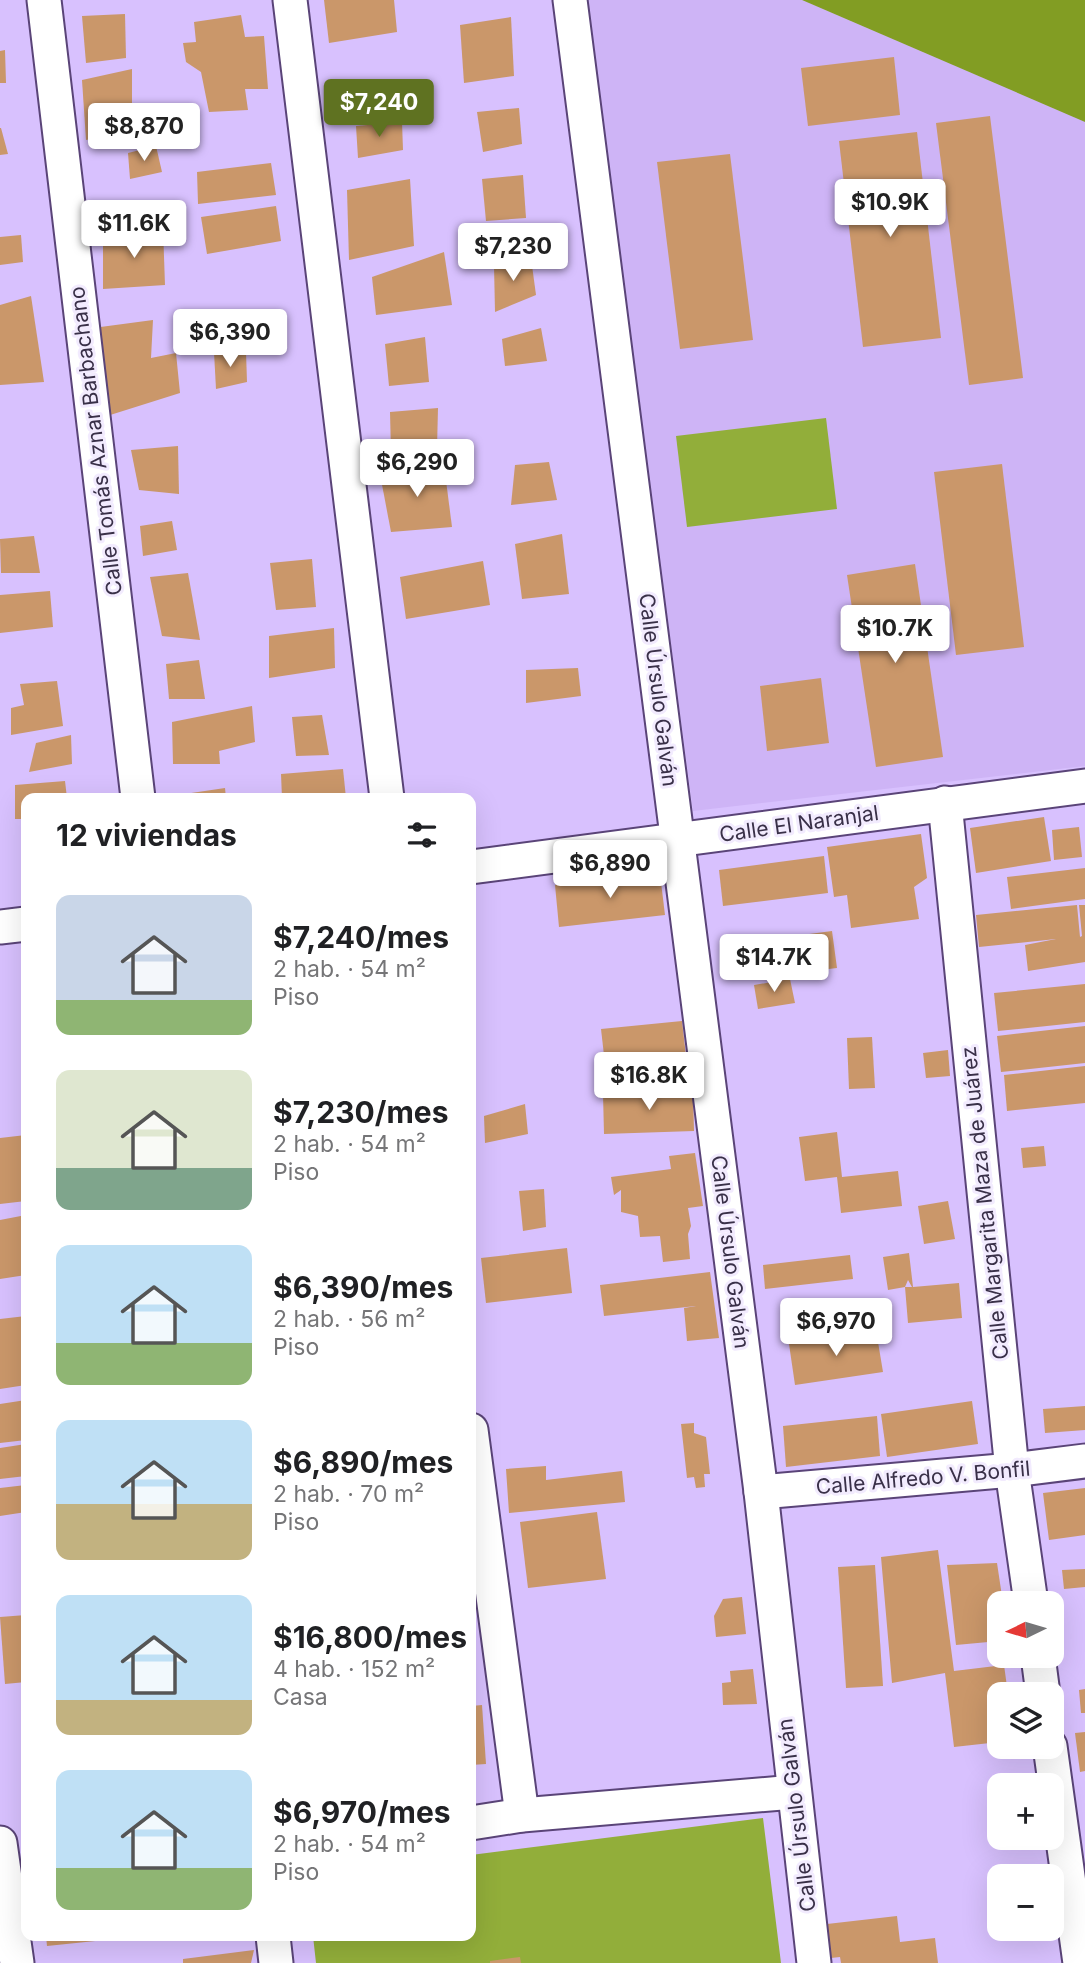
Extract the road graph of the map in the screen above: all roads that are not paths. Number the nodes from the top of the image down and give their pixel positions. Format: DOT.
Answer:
graph roads {
  1 [pos="44,0"];
  2 [pos="290,0"];
  3 [pos="570,0"];
  4 [pos="1085,786"];
  5 [pos="137,793"];
  6 [pos="386,793"];
  7 [pos="945,803"];
  8 [pos="677,841"];
  9 [pos="476,866"];
  10 [pos="21,925"];
  11 [pos="0,928"];
  12 [pos="1085,1461"];
  13 [pos="476,1468"];
  14 [pos="1012,1470"];
  15 [pos="761,1492"];
  16 [pos="1029,1591"];
  17 [pos="1053,1759"];
  18 [pos="794,1792"];
  19 [pos="522,1815"];
  20 [pos="476,1822"];
  21 [pos="0,1843"];
  22 [pos="11,1889"];
  23 [pos="274,1941"];
  24 [pos="17,1963"];
  25 [pos="276,1963"];
  26 [pos="814,1963"];
  27 [pos="1080,1963"];
  1 -- 5 [label="street, Calle Tomás Aznar Barbachano"];
  2 -- 6 [label="street"];
  3 -- 8 [label="street, Calle Úrsulo Galván"];
  4 -- 7 [label="street, Calle El Naranjal"];
  7 -- 8 [label="street, Calle El Naranjal"];
  7 -- 14 [label="street, Calle Margarita Maza de Juárez"];
  8 -- 9 [label="street, Calle El Naranjal"];
  8 -- 15 [label="street, Calle Úrsulo Galván"];
  10 -- 11 [label="street"];
  12 -- 14 [label="street, Calle Alfredo V. Bonfil"];
  13 -- 19 [label="street"];
  14 -- 15 [label="street, Calle Alfredo V. Bonfil"];
  14 -- 16 [label="street, Calle Margarita Maza de Juárez"];
  15 -- 18 [label="street, Calle Úrsulo Galván"];
  17 -- 27 [label="street"];
  18 -- 19 [label="street"];
  18 -- 26 [label="street, Calle Úrsulo Galván"];
  19 -- 20 [label="street"];
  21 -- 22 [label="street"];
  22 -- 24 [label="street"];
  23 -- 25 [label="street"];
}
